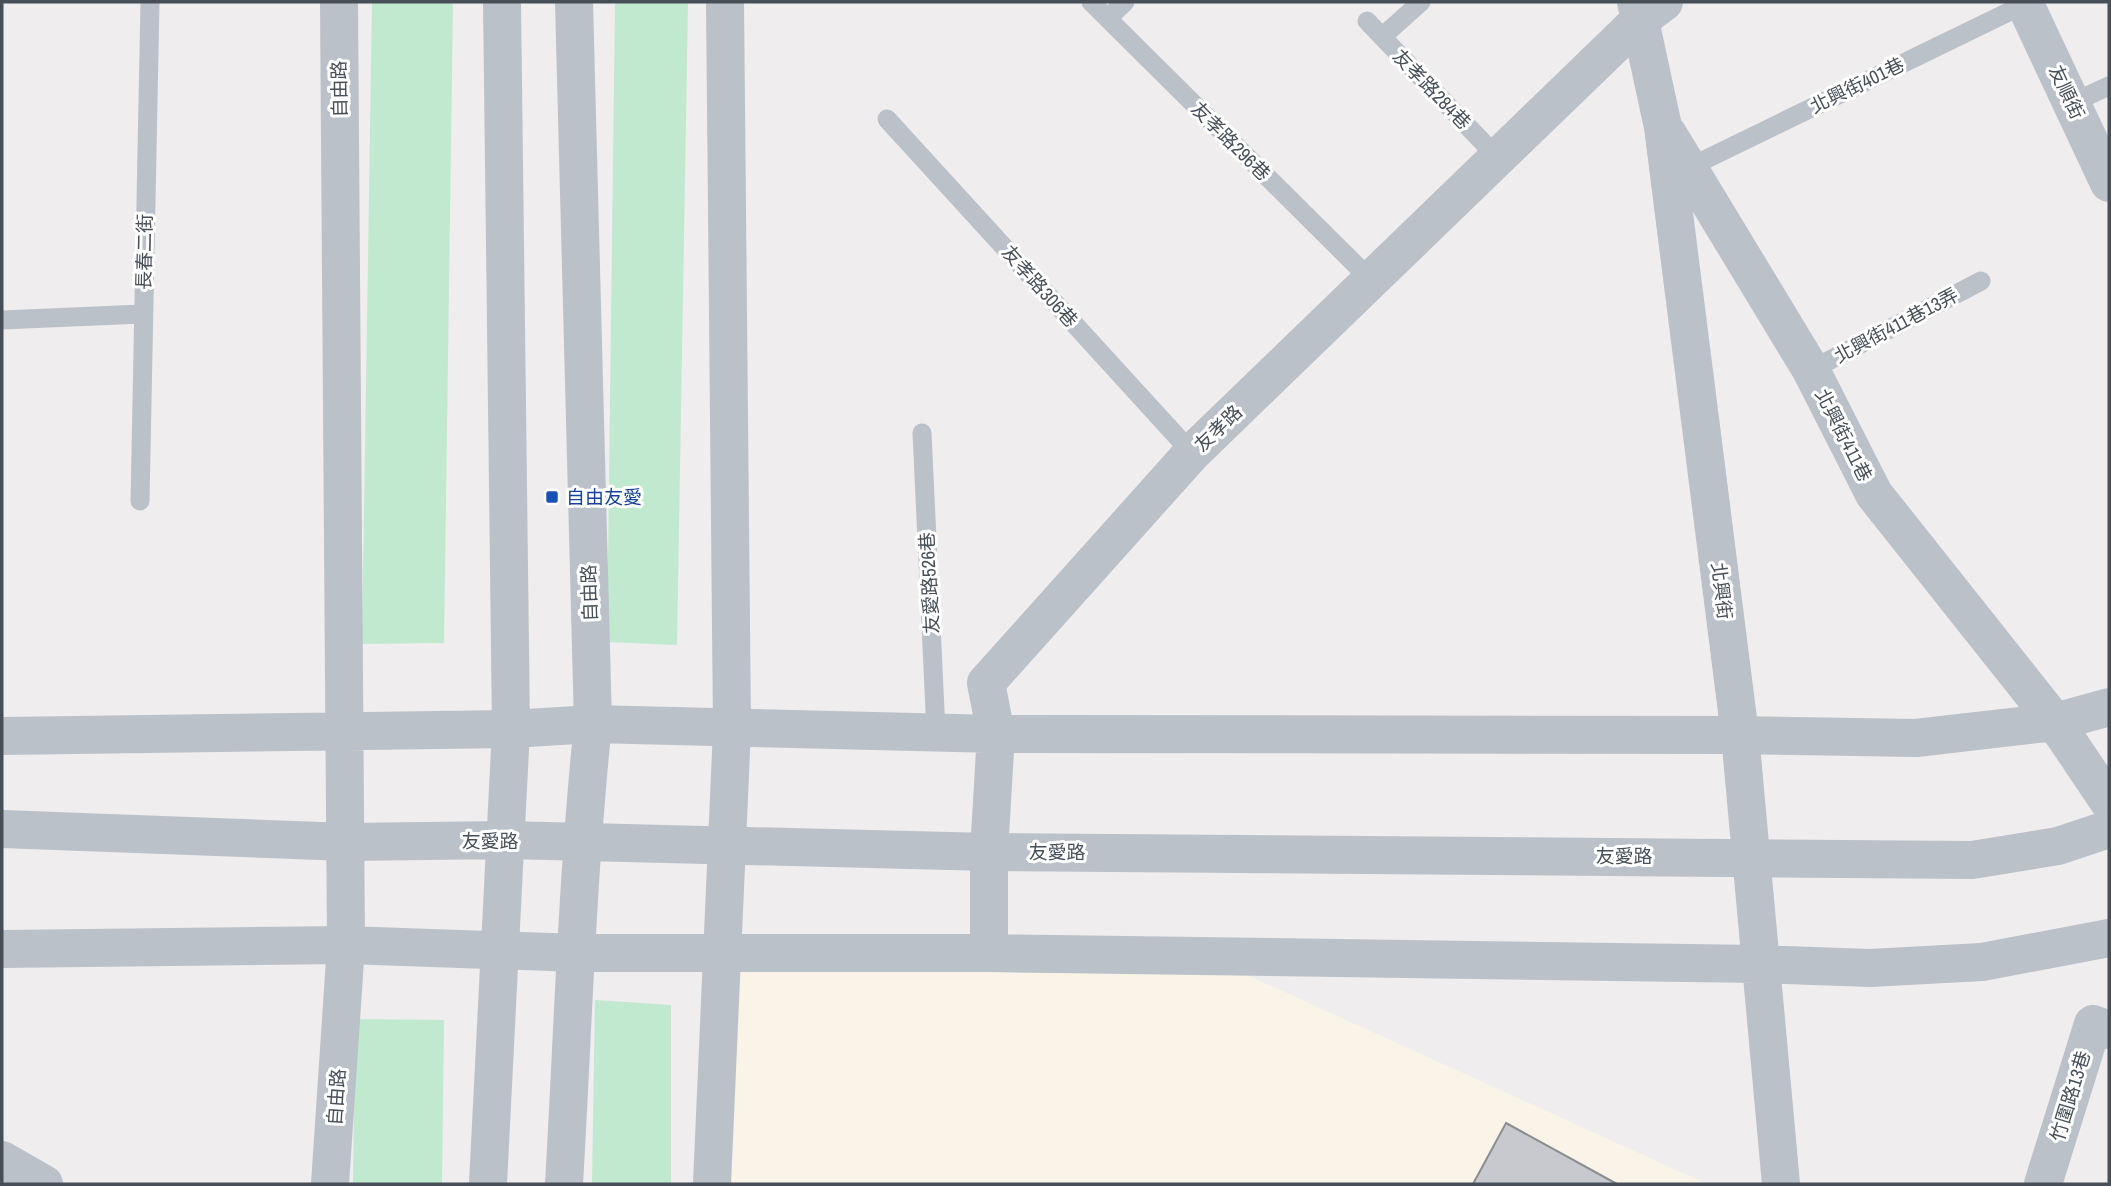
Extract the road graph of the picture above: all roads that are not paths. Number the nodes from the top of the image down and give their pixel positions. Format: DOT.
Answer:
graph roads {
  1 [pos="150,2"];
  2 [pos="339,2"];
  3 [pos="502,2"];
  4 [pos="573,2"];
  5 [pos="725,2"];
  6 [pos="1091,2"];
  7 [pos="1125,2"];
  8 [pos="1421,2"];
  9 [pos="2024,3"];
  10 [pos="1647,8"];
  11 [pos="1108,18"];
  12 [pos="1367,21"];
  13 [pos="1382,37"];
  14 [pos="2109,86"];
  15 [pos="2072,103"];
  16 [pos="887,119"];
  17 [pos="1663,127"];
  18 [pos="1498,158"];
  19 [pos="1690,167"];
  20 [pos="2109,183"];
  21 [pos="1371,280"];
  22 [pos="1981,281"];
  23 [pos="142,314"];
  24 [pos="2,320"];
  25 [pos="1811,370"];
  26 [pos="922,433"];
  27 [pos="1192,453"];
  28 [pos="141,501"];
  29 [pos="2109,707"];
  30 [pos="2055,722"];
  31 [pos="593,724"];
  32 [pos="510,729"];
  33 [pos="732,729"];
  34 [pos="345,732"];
  35 [pos="936,732"];
  36 [pos="996,734"];
  37 [pos="1740,735"];
  38 [pos="2,736"];
  39 [pos="2109,802"];
  40 [pos="2,829"];
  41 [pos="2109,829"];
  42 [pos="507,840"];
  43 [pos="346,842"];
  44 [pos="581,842"];
  45 [pos="729,846"];
  46 [pos="989,852"];
  47 [pos="1750,856"];
  48 [pos="2109,938"];
  49 [pos="346,944"];
  50 [pos="2,949"];
  51 [pos="499,951"];
  52 [pos="578,953"];
  53 [pos="989,953"];
  54 [pos="720,955"];
  55 [pos="1760,964"];
  56 [pos="2109,1030"];
  57 [pos="2,1160"];
  58 [pos="1790,1181"];
  59 [pos="44,1184"];
  60 [pos="330,1184"];
  61 [pos="488,1184"];
  62 [pos="564,1184"];
  63 [pos="712,1184"];
  64 [pos="2043,1184"];
  1 -- 23 [label="lane, 長春二街"];
  2 -- 34 [label="street, 自由路"];
  3 -- 32 [label="street"];
  4 -- 31 [label="street, 自由路"];
  5 -- 33 [label="street"];
  6 -- 11 [label="lane, 友孝路296巷"];
  7 -- 11 [label="lane"];
  8 -- 13 [label="lane"];
  9 -- 15 [label="street, 友順街"];
  9 -- 19 [label="lane, 北興街401巷"];
  10 -- 17 [label="street, 北興街"];
  10 -- 18 [label="street, 友孝路"];
  11 -- 21 [label="lane, 友孝路296巷"];
  12 -- 13 [label="lane, 友孝路284巷"];
  13 -- 18 [label="lane, 友孝路284巷"];
  14 -- 15 [label="lane"];
  15 -- 20 [label="street, 友順街"];
  16 -- 27 [label="lane, 友孝路306巷"];
  17 -- 19 [label="street, 北興街411巷"];
  17 -- 37 [label="street, 北興街"];
  18 -- 21 [label="street, 友孝路"];
  19 -- 25 [label="street, 北興街411巷"];
  21 -- 27 [label="street, 友孝路"];
  22 -- 25 [label="lane, 北興街411巷13弄"];
  23 -- 24 [label="lane"];
  23 -- 28 [label="lane, 長春二街"];
  25 -- 30 [label="street, 北興街411巷"];
  26 -- 35 [label="lane, 友愛路526巷"];
  27 -- 36 [label="street, 友孝路"];
  29 -- 30 [label="street"];
  30 -- 37 [label="street"];
  30 -- 39 [label="street, 北興街411巷"];
  31 -- 32 [label="street"];
  31 -- 33 [label="street"];
  31 -- 44 [label="street, 自由路"];
  32 -- 34 [label="street"];
  32 -- 42 [label="street"];
  33 -- 35 [label="street"];
  33 -- 45 [label="street"];
  34 -- 38 [label="street"];
  34 -- 43 [label="street, 自由路"];
  35 -- 36 [label="street"];
  36 -- 37 [label="street"];
  36 -- 46 [label="street, 友孝路"];
  37 -- 47 [label="street, 北興街"];
  40 -- 43 [label="street, 友愛路"];
  41 -- 47 [label="street, 友愛路"];
  42 -- 43 [label="street, 友愛路"];
  42 -- 44 [label="street, 友愛路"];
  42 -- 51 [label="street"];
  43 -- 49 [label="street, 自由路"];
  44 -- 45 [label="street, 友愛路"];
  44 -- 52 [label="street, 自由路"];
  45 -- 46 [label="street, 友愛路"];
  45 -- 54 [label="street"];
  46 -- 47 [label="street, 友愛路"];
  46 -- 53 [label="street, 友孝路"];
  47 -- 55 [label="street, 北興街"];
  48 -- 55 [label="street"];
  49 -- 50 [label="street"];
  49 -- 51 [label="street"];
  49 -- 60 [label="street, 自由路"];
  51 -- 52 [label="street"];
  51 -- 61 [label="street"];
  52 -- 54 [label="street"];
  52 -- 62 [label="street, 自由路"];
  53 -- 54 [label="street"];
  53 -- 55 [label="street"];
  54 -- 63 [label="street"];
  55 -- 58 [label="street, 北興街"];
  56 -- 64 [label="street, 竹圍路13巷"];
  57 -- 59 [label="street"];
}
